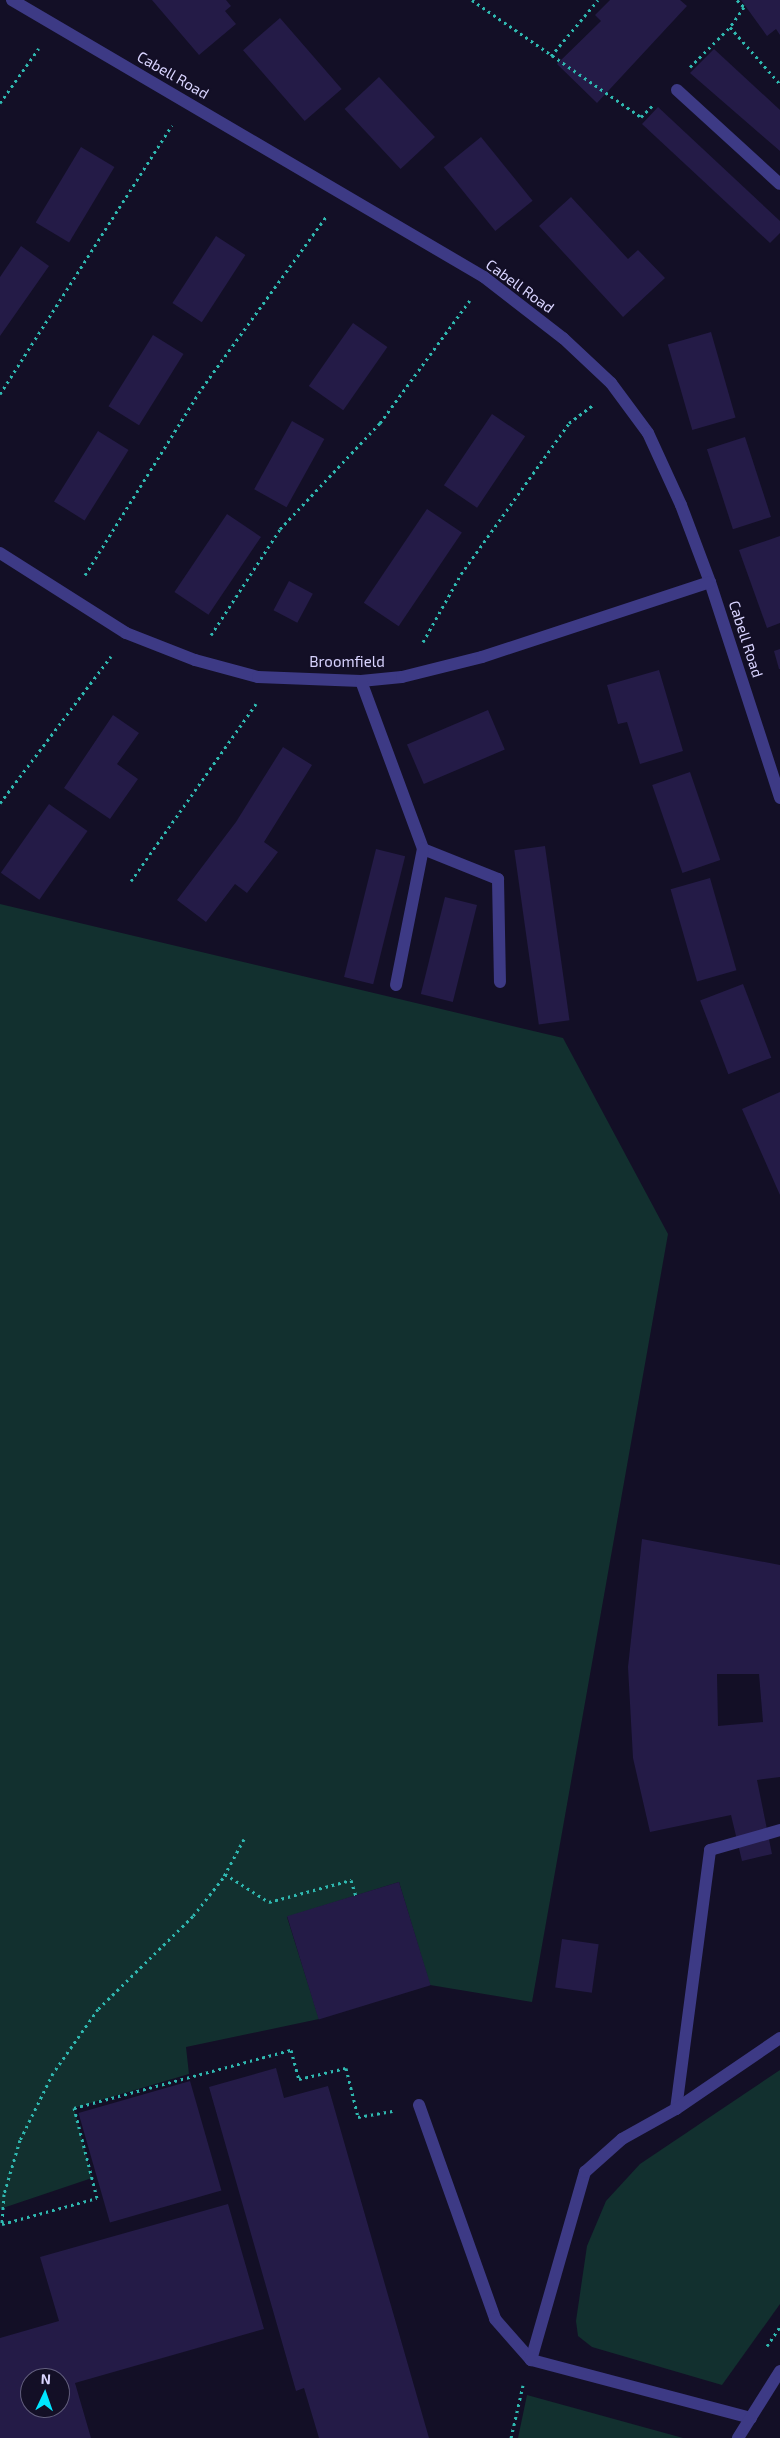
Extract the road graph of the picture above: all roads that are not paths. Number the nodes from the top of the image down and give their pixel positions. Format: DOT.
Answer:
graph roads {
  1 [pos="12,0"];
  2 [pos="677,90"];
  3 [pos="780,184"];
  4 [pos="0,553"];
  5 [pos="710,582"];
  6 [pos="361,681"];
  7 [pos="780,798"];
  8 [pos="423,849"];
  9 [pos="500,982"];
  10 [pos="396,985"];
  11 [pos="780,1830"];
  12 [pos="780,2038"];
  13 [pos="419,2105"];
  14 [pos="676,2109"];
  15 [pos="531,2360"];
  16 [pos="780,2371"];
  17 [pos="750,2418"];
  18 [pos="738,2438"];
  1 -- 5 [label="street, Cabell Road"];
  2 -- 3 [label="street"];
  4 -- 6 [label="street, Broomfield"];
  5 -- 6 [label="street, Broomfield"];
  5 -- 7 [label="street, Cabell Road"];
  6 -- 8 [label="street"];
  8 -- 9 [label="street"];
  8 -- 10 [label="street"];
  11 -- 14 [label="street"];
  12 -- 14 [label="street"];
  13 -- 15 [label="street"];
  14 -- 15 [label="street"];
  15 -- 17 [label="street"];
  16 -- 17 [label="street"];
  17 -- 18 [label="street"];
}
